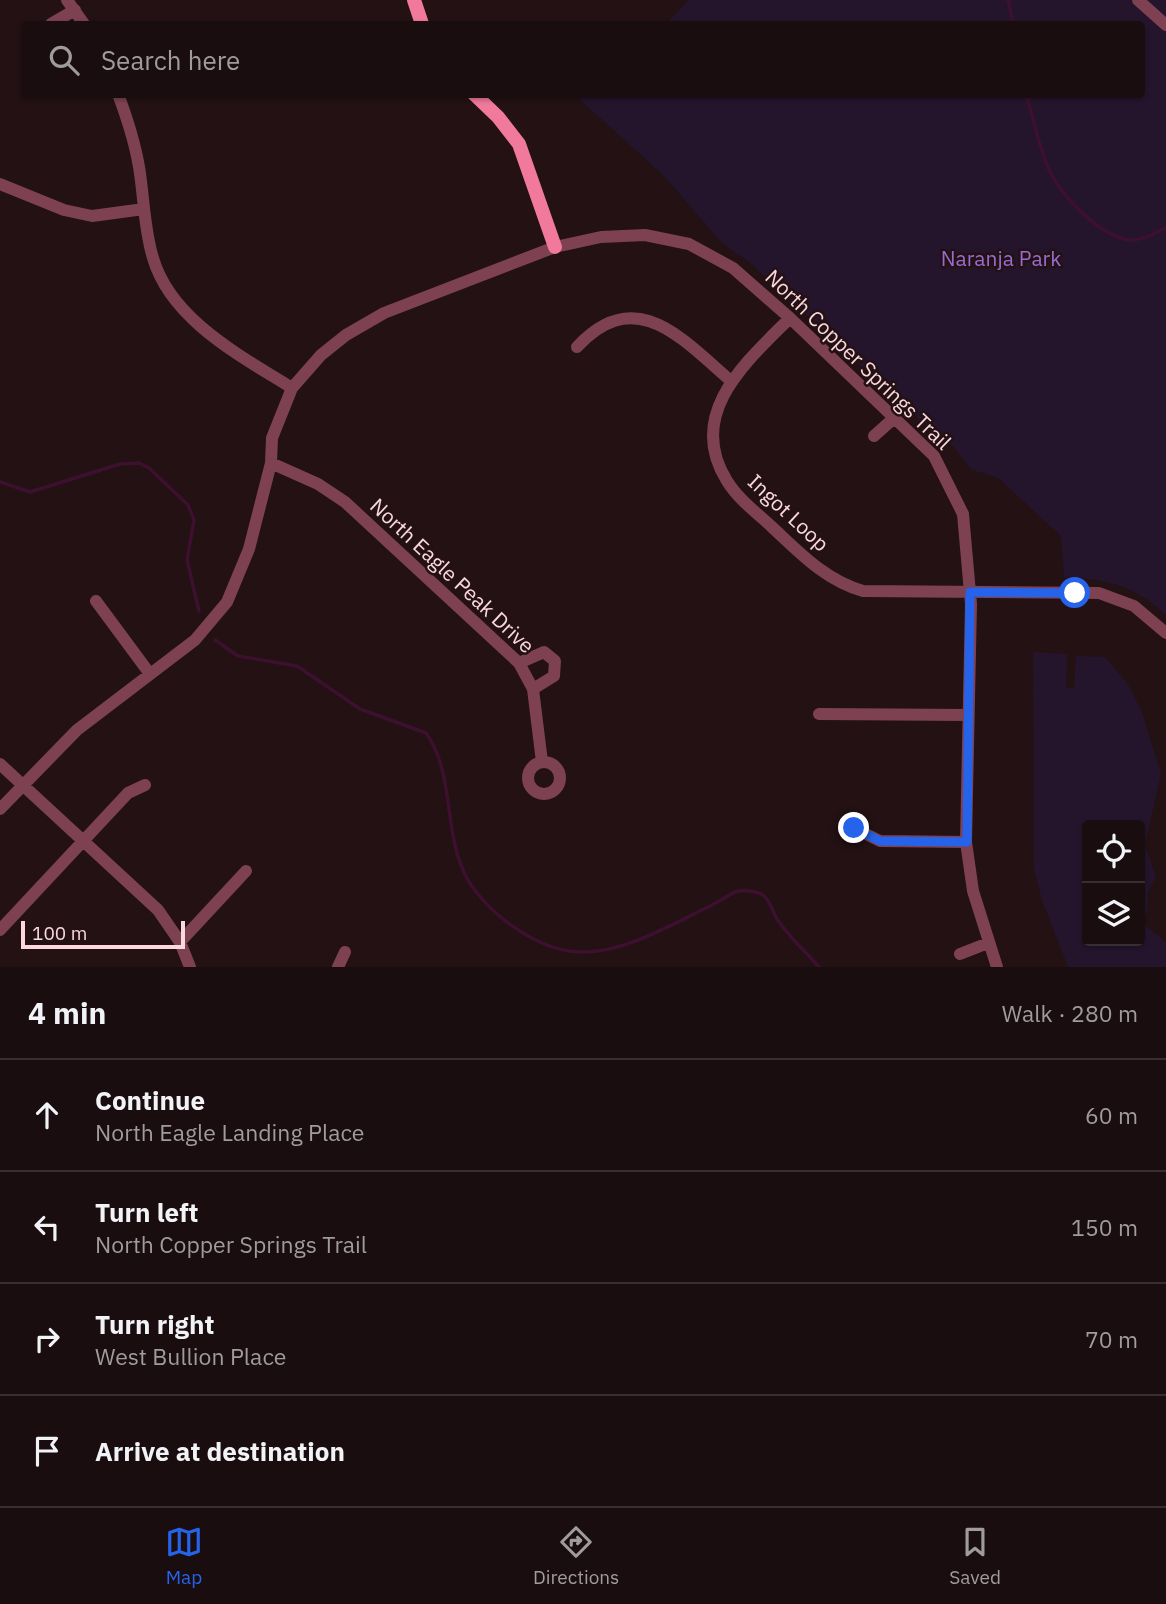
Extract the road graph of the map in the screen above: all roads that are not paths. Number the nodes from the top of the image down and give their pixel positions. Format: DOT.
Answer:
graph roads {
  1 [pos="414,0"];
  2 [pos="1138,0"];
  3 [pos="71,5"];
  4 [pos="54,21"];
  5 [pos="82,21"];
  6 [pos="421,21"];
  7 [pos="1166,25"];
  8 [pos="119,98"];
  9 [pos="478,98"];
  10 [pos="0,184"];
  11 [pos="144,209"];
  12 [pos="555,247"];
  13 [pos="790,318"];
  14 [pos="577,347"];
  15 [pos="731,380"];
  16 [pos="292,388"];
  17 [pos="893,419"];
  18 [pos="874,436"];
  19 [pos="271,463"];
  20 [pos="970,592"];
  21 [pos="96,601"];
  22 [pos="1166,633"];
  23 [pos="519,663"];
  24 [pos="149,674"];
  25 [pos="533,689"];
  26 [pos="819,714"];
  27 [pos="968,715"];
  28 [pos="542,762"];
  29 [pos="0,764"];
  30 [pos="22,785"];
  31 [pos="145,785"];
  32 [pos="0,809"];
  33 [pos="854,828"];
  34 [pos="82,842"];
  35 [pos="967,842"];
  36 [pos="246,872"];
  37 [pos="0,930"];
  38 [pos="180,942"];
  39 [pos="988,943"];
  40 [pos="345,952"];
  41 [pos="960,954"];
  42 [pos="190,967"];
  43 [pos="338,967"];
  44 [pos="997,967"];
  1 -- 6 [label="street"];
  2 -- 7 [label="street"];
  3 -- 4 [label="street"];
  3 -- 5 [label="street"];
  8 -- 11 [label="street"];
  9 -- 12 [label="street"];
  10 -- 11 [label="street"];
  11 -- 16 [label="street"];
  12 -- 13 [label="street, North Copper Springs Trail"];
  12 -- 16 [label="street, North Copper Springs Trail"];
  13 -- 15 [label="street, Ingot Loop"];
  13 -- 17 [label="street, North Copper Springs Trail"];
  14 -- 15 [label="street"];
  15 -- 20 [label="street, Ingot Loop"];
  16 -- 19 [label="street, North Copper Springs Trail"];
  17 -- 18 [label="street"];
  17 -- 20 [label="street, North Copper Springs Trail"];
  19 -- 23 [label="street, North Eagle Peak Drive"];
  19 -- 24 [label="street, North Copper Springs Trail"];
  20 -- 22 [label="street, Ingot Loop"];
  20 -- 27 [label="street, North Copper Springs Trail"];
  21 -- 24 [label="street"];
  23 -- 25 [label="street, North Eagle Peak Drive"];
  23 -- 25 [label="street"];
  24 -- 30 [label="street, North Copper Springs Trail"];
  25 -- 28 [label="street, North Eagle Peak Drive"];
  26 -- 27 [label="street"];
  27 -- 35 [label="street, North Copper Springs Trail"];
  29 -- 30 [label="street"];
  30 -- 32 [label="street, North Copper Springs Trail"];
  30 -- 34 [label="street"];
  31 -- 34 [label="street"];
  33 -- 35 [label="street"];
  34 -- 37 [label="street"];
  34 -- 38 [label="street"];
  35 -- 39 [label="street, North Copper Springs Trail"];
  36 -- 38 [label="street"];
  38 -- 42 [label="street"];
  39 -- 41 [label="street"];
  39 -- 44 [label="street, North Copper Springs Trail"];
  40 -- 43 [label="street"];
}
